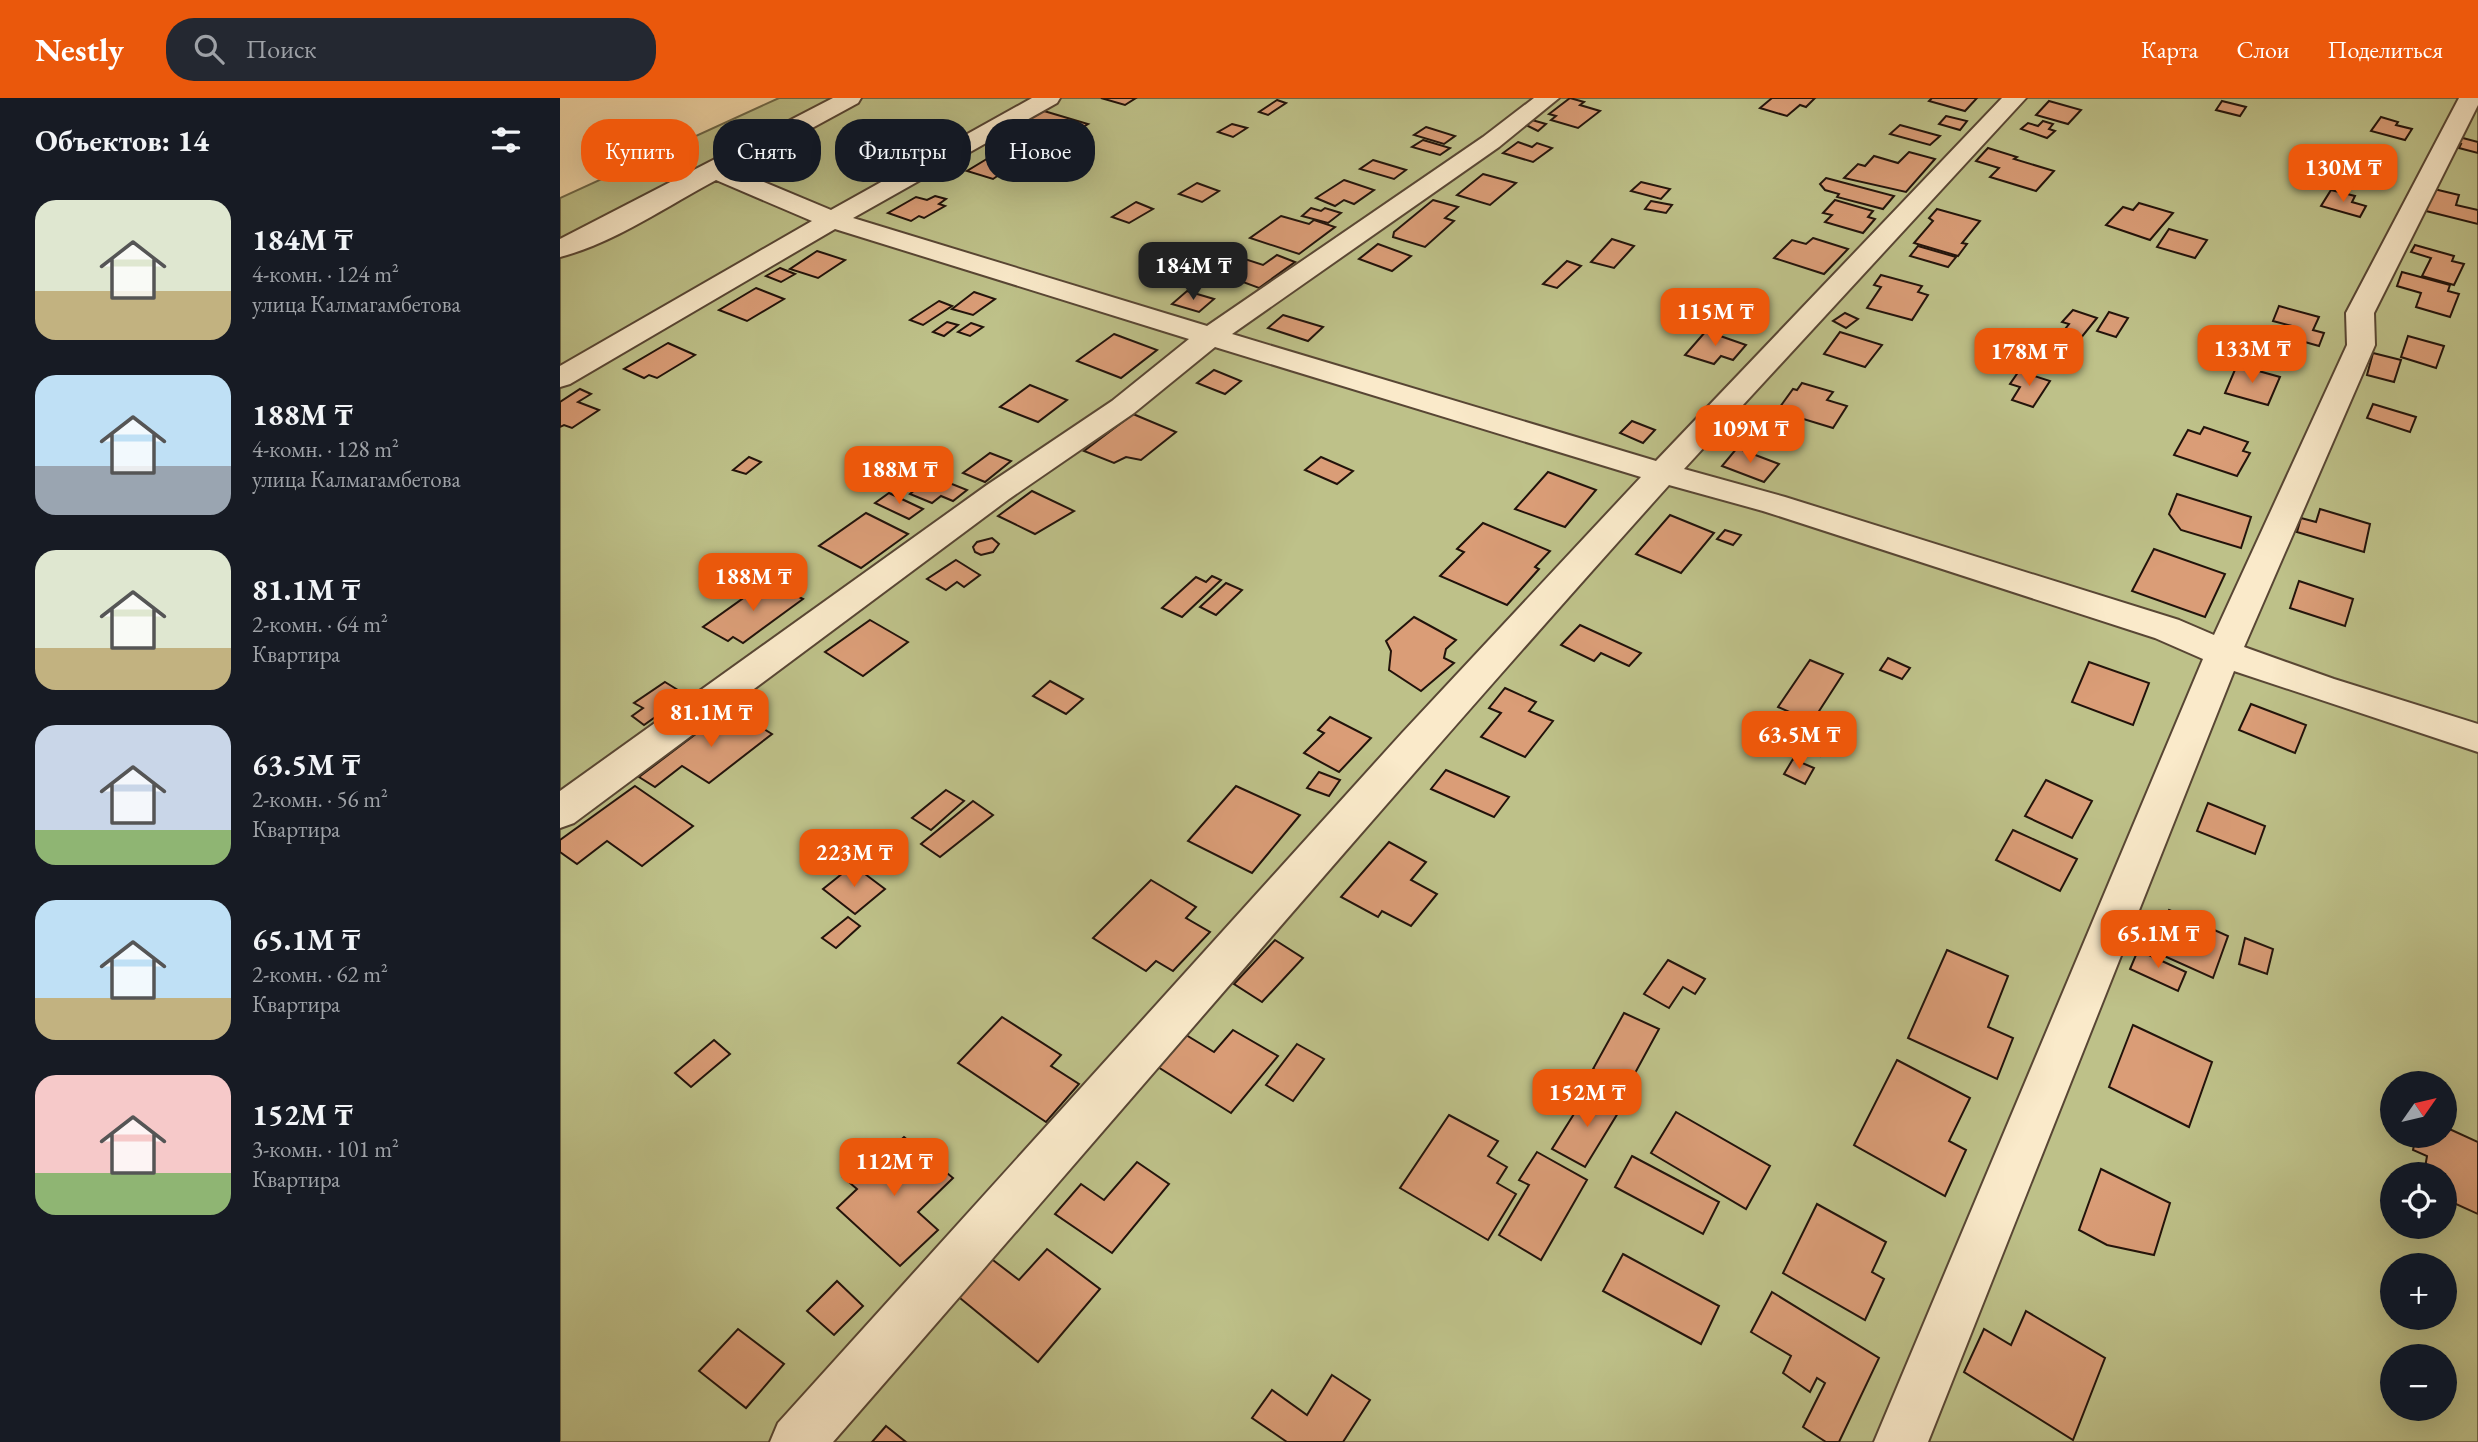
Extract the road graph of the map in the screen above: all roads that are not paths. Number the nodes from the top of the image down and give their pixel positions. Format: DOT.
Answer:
graph roads {
  1 [pos="850,98"];
  2 [pos="1049,98"];
  3 [pos="1548,98"];
  4 [pos="2015,98"];
  5 [pos="2465,102"];
  6 [pos="812,119"];
  7 [pos="713,173"];
  8 [pos="743,182"];
  9 [pos="835,221"];
  10 [pos="560,249"];
  11 [pos="1210,337"];
  12 [pos="560,378"];
  13 [pos="1662,473"];
  14 [pos="2223,654"];
  15 [pos="2478,738"];
  16 [pos="560,812"];
  17 [pos="797,1442"];
  18 [pos="1901,1442"];
  1 -- 6 [label="street"];
  2 -- 9 [label="street"];
  3 -- 11 [label="street"];
  4 -- 13 [label="street"];
  5 -- 14 [label="street"];
  7 -- 10 [label="street"];
  8 -- 9 [label="street"];
  9 -- 11 [label="street"];
  9 -- 12 [label="street"];
  11 -- 13 [label="street"];
  11 -- 16 [label="street"];
  13 -- 14 [label="street"];
  13 -- 17 [label="street"];
  14 -- 15 [label="street"];
  14 -- 18 [label="street"];
}
